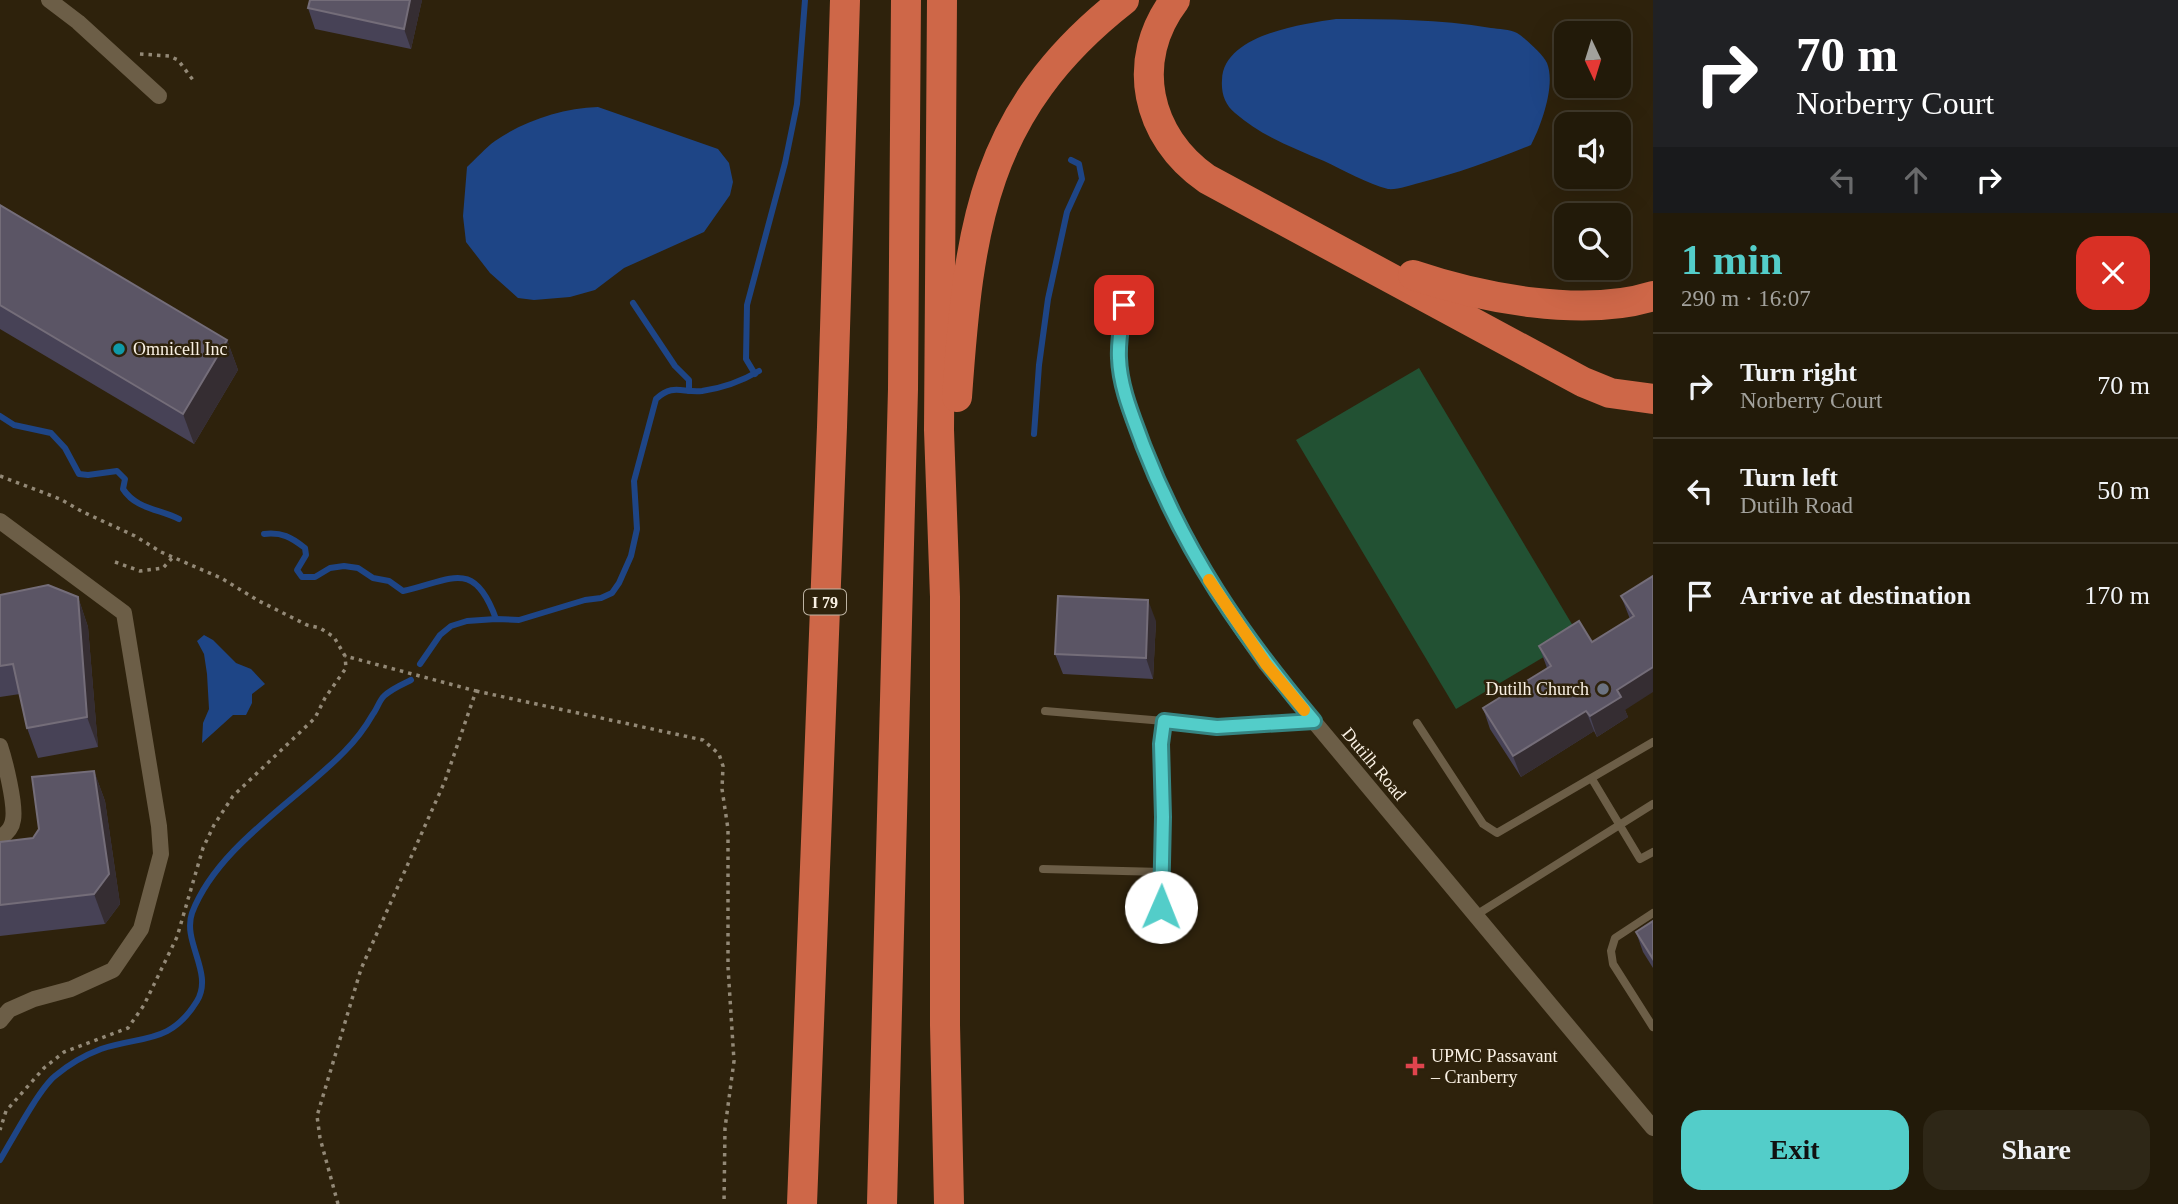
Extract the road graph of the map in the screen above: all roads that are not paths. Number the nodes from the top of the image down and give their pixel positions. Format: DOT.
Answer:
graph roads {
  1 [pos="49,0"];
  2 [pos="845,0"];
  3 [pos="906,0"];
  4 [pos="942,0"];
  5 [pos="1124,0"];
  6 [pos="1175,0"];
  7 [pos="159,96"];
  8 [pos="1321,240"];
  9 [pos="1653,296"];
  10 [pos="1124,305"];
  11 [pos="1653,399"];
  12 [pos="0,522"];
  13 [pos="945,597"];
  14 [pos="1045,711"];
  15 [pos="1164,721"];
  16 [pos="1314,721"];
  17 [pos="1417,723"];
  18 [pos="1653,741"];
  19 [pos="0,746"];
  20 [pos="1592,779"];
  21 [pos="1653,804"];
  22 [pos="1619,827"];
  23 [pos="0,838"];
  24 [pos="1653,852"];
  25 [pos="1043,869"];
  26 [pos="1161,872"];
  27 [pos="1161,907"];
  28 [pos="1653,913"];
  29 [pos="1476,915"];
  30 [pos="0,1021"];
  31 [pos="1653,1027"];
  32 [pos="1653,1128"];
  33 [pos="802,1204"];
  34 [pos="882,1204"];
  35 [pos="948,1204"];
  1 -- 7 [label="street"];
  2 -- 33 [label="highway, I 79"];
  3 -- 34 [label="highway"];
  4 -- 13 [label="highway"];
  5 -- 13 [label="highway"];
  6 -- 8 [label="highway"];
  8 -- 9 [label="highway"];
  8 -- 11 [label="highway"];
  10 -- 16 [label="street, Dutilh Road"];
  12 -- 30 [label="street"];
  13 -- 35 [label="highway"];
  14 -- 15 [label="lane"];
  15 -- 16 [label="lane"];
  15 -- 26 [label="lane"];
  16 -- 29 [label="street, Dutilh Road"];
  17 -- 20 [label="lane"];
  18 -- 20 [label="lane"];
  19 -- 23 [label="street"];
  20 -- 22 [label="lane"];
  21 -- 22 [label="lane"];
  22 -- 24 [label="lane"];
  22 -- 29 [label="lane"];
  25 -- 26 [label="lane"];
  26 -- 27 [label="lane"];
  28 -- 31 [label="lane"];
  29 -- 32 [label="street, Dutilh Road"];
}
